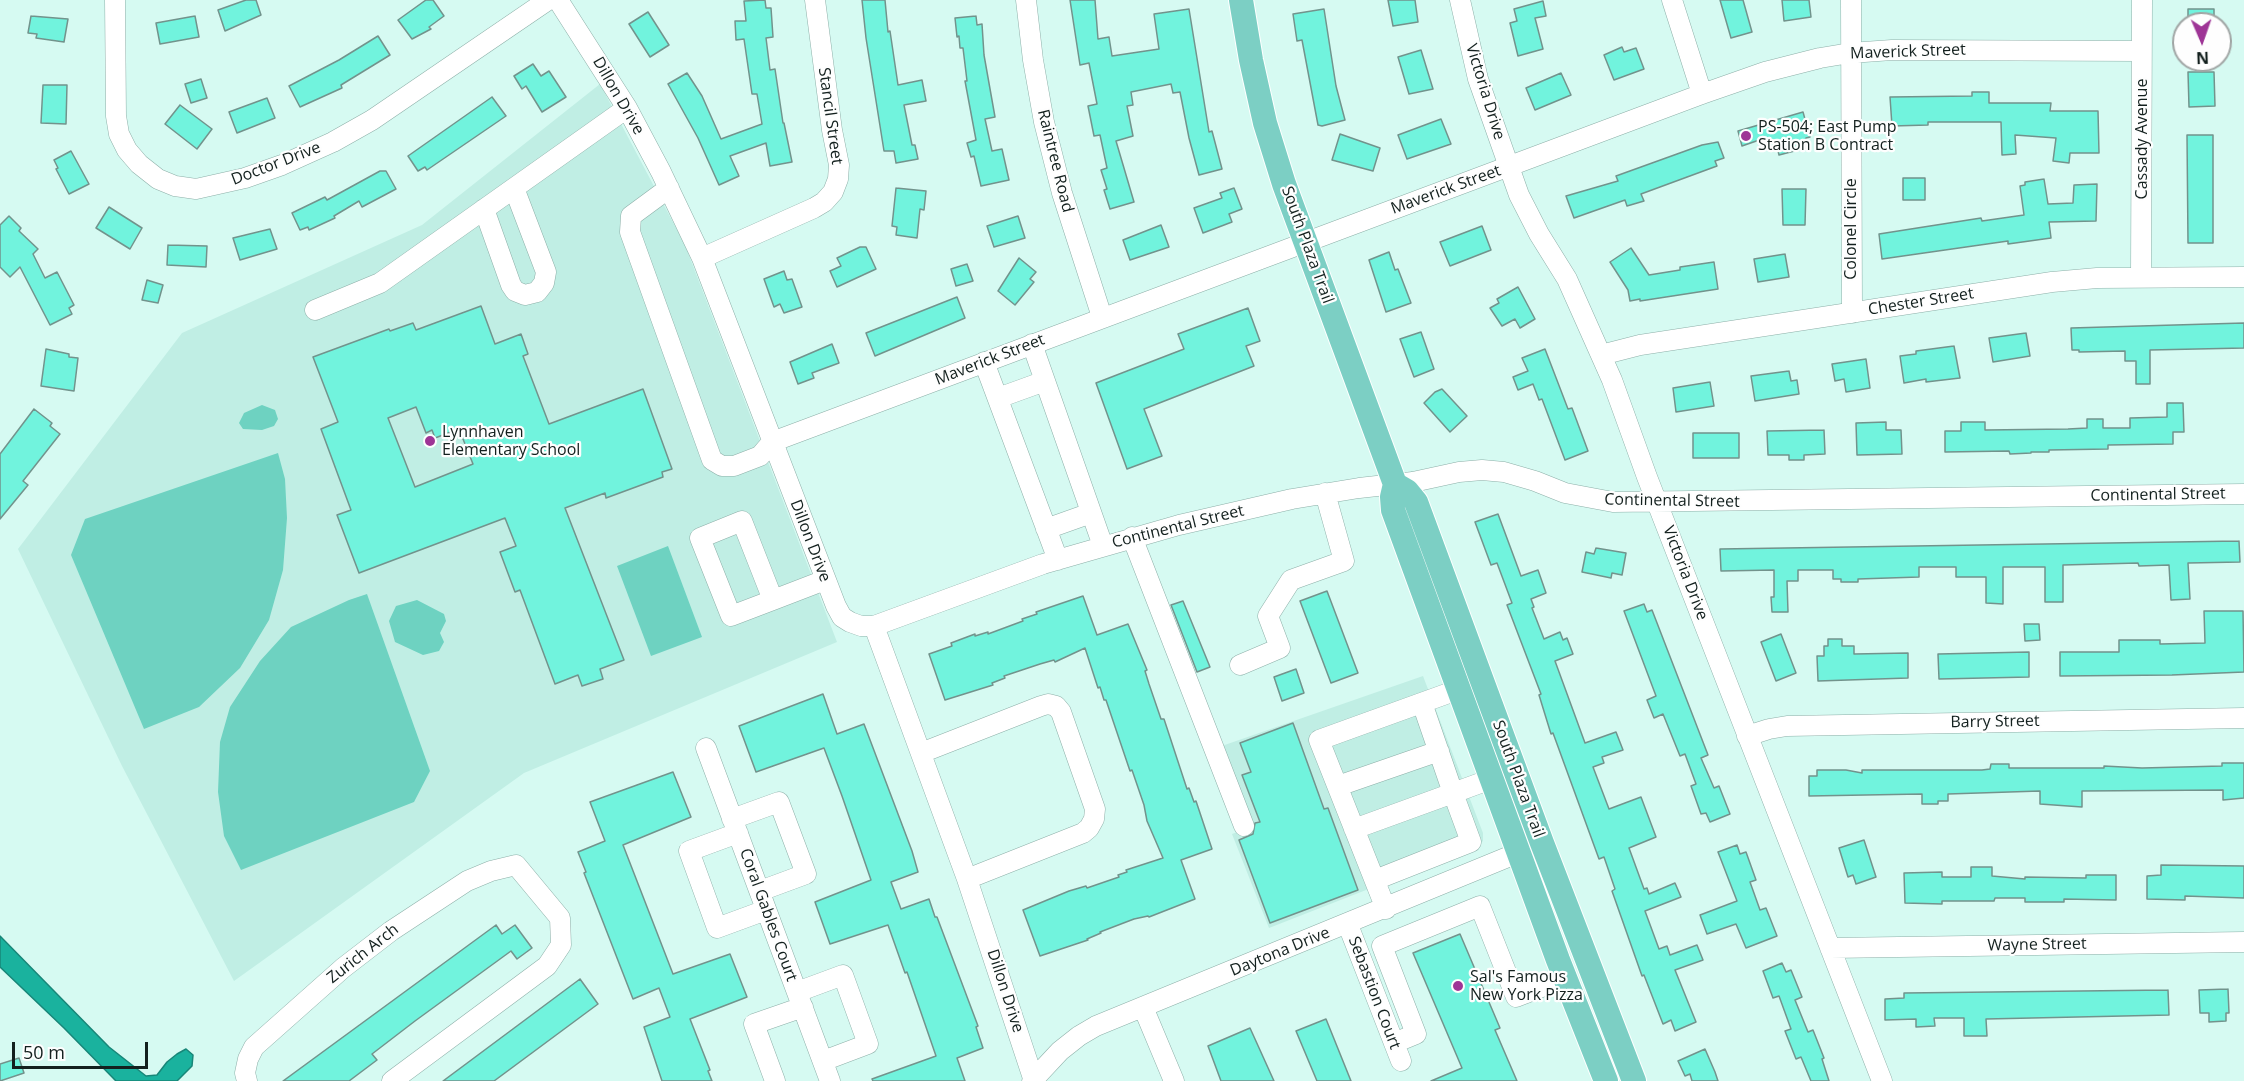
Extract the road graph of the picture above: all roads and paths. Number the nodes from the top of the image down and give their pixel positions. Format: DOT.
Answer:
graph roads {
  1 [pos="115,0"];
  2 [pos="548,0"];
  3 [pos="558,0"];
  4 [pos="815,0"];
  5 [pos="1026,0"];
  6 [pos="1241,0"];
  7 [pos="1460,0"];
  8 [pos="1672,0"];
  9 [pos="1851,0"];
  10 [pos="2142,0"];
  11 [pos="2141,51"];
  12 [pos="1851,53"];
  13 [pos="1702,94"];
  14 [pos="627,108"];
  15 [pos="1509,167"];
  16 [pos="514,188"];
  17 [pos="669,188"];
  18 [pos="484,210"];
  19 [pos="1306,242"];
  20 [pos="702,258"];
  21 [pos="2141,277"];
  22 [pos="2244,277"];
  23 [pos="315,310"];
  24 [pos="1852,313"];
  25 [pos="1102,317"];
  26 [pos="1032,344"];
  27 [pos="1601,355"];
  28 [pos="984,362"];
  29 [pos="1045,381"];
  30 [pos="998,398"];
  31 [pos="772,442"];
  32 [pos="1395,484"];
  33 [pos="1325,494"];
  34 [pos="2244,494"];
  35 [pos="1657,502"];
  36 [pos="1091,513"];
  37 [pos="1046,529"];
  38 [pos="1132,537"];
  39 [pos="1103,546"];
  40 [pos="1058,560"];
  41 [pos="825,580"];
  42 [pos="773,600"];
  43 [pos="874,626"];
  44 [pos="1240,665"];
  45 [pos="1482,681"];
  46 [pos="1459,690"];
  47 [pos="1422,703"];
  48 [pos="2244,718"];
  49 [pos="1747,736"];
  50 [pos="706,748"];
  51 [pos="1439,751"];
  52 [pos="921,753"];
  53 [pos="1515,771"];
  54 [pos="1492,779"];
  55 [pos="1338,786"];
  56 [pos="1453,793"];
  57 [pos="735,826"];
  58 [pos="1244,826"];
  59 [pos="1354,829"];
  60 [pos="1542,843"];
  61 [pos="1519,853"];
  62 [pos="967,879"];
  63 [pos="1375,880"];
  64 [pos="763,900"];
  65 [pos="1386,909"];
  66 [pos="1348,925"];
  67 [pos="2244,942"];
  68 [pos="1830,948"];
  69 [pos="1389,962"];
  70 [pos="1366,972"];
  71 [pos="1565,978"];
  72 [pos="800,999"];
  73 [pos="1143,1008"];
  74 [pos="823,1061"];
  75 [pos="1033,1080"];
  76 [pos="247,1081"];
  77 [pos="392,1081"];
  78 [pos="776,1081"];
  79 [pos="830,1081"];
  80 [pos="1174,1081"];
  81 [pos="1606,1081"];
  82 [pos="1634,1081"];
  83 [pos="1882,1081"];
  1 -- 2 [label="street, Doctor Drive"];
  3 -- 14 [label="street, Dillon Drive"];
  4 -- 20 [label="street, Stancil Street"];
  5 -- 25 [label="street, Raintree Road"];
  6 -- 19 [label="main road, South Plaza Trail"];
  7 -- 15 [label="street, Victoria Drive"];
  8 -- 13 [label="street"];
  9 -- 12 [label="street, Colonel Circle"];
  10 -- 11 [label="street, Cassady Avenue"];
  11 -- 12 [label="street, Maverick Street"];
  11 -- 21 [label="street, Cassady Avenue"];
  12 -- 13 [label="street, Maverick Street"];
  12 -- 24 [label="street, Colonel Circle"];
  13 -- 15 [label="street, Maverick Street"];
  14 -- 16 [label="street"];
  14 -- 17 [label="street, Dillon Drive"];
  15 -- 19 [label="street, Maverick Street"];
  15 -- 27 [label="street, Victoria Drive"];
  16 -- 18 [label="street"];
  16 -- 18 [label="street"];
  17 -- 20 [label="street, Dillon Drive"];
  17 -- 31 [label="street, Maverick Street"];
  18 -- 23 [label="street"];
  19 -- 25 [label="street, Maverick Street"];
  19 -- 32 [label="main road, South Plaza Trail"];
  20 -- 31 [label="street, Dillon Drive"];
  21 -- 22 [label="street, Chester Street"];
  21 -- 24 [label="street, Chester Street"];
  24 -- 27 [label="street, Chester Street"];
  25 -- 26 [label="street, Maverick Street"];
  26 -- 28 [label="street, Maverick Street"];
  26 -- 29 [label="street"];
  27 -- 35 [label="street, Victoria Drive"];
  28 -- 30 [label="street"];
  28 -- 31 [label="street, Maverick Street"];
  29 -- 30 [label="street"];
  29 -- 36 [label="street"];
  30 -- 37 [label="street"];
  31 -- 41 [label="street, Dillon Drive"];
  32 -- 33 [label="street, Continental Street"];
  32 -- 35 [label="street, Continental Street"];
  32 -- 45 [label="main road, South Plaza Trail"];
  32 -- 46 [label="main road, South Plaza Trail"];
  33 -- 38 [label="street, Continental Street"];
  33 -- 44 [label="street"];
  34 -- 35 [label="street, Continental Street"];
  35 -- 49 [label="street, Victoria Drive"];
  36 -- 37 [label="street"];
  36 -- 39 [label="street"];
  37 -- 40 [label="street"];
  38 -- 39 [label="street, Continental Street"];
  38 -- 58 [label="street"];
  39 -- 40 [label="street, Continental Street"];
  40 -- 43 [label="street, Continental Street"];
  41 -- 42 [label="street"];
  41 -- 43 [label="street, Dillon Drive"];
  42 -- 42 [label="street"];
  43 -- 52 [label="street, Dillon Drive"];
  45 -- 46 [label="street"];
  45 -- 53 [label="main road, South Plaza Trail"];
  46 -- 47 [label="street"];
  46 -- 54 [label="main road, South Plaza Trail"];
  47 -- 51 [label="street"];
  47 -- 55 [label="street"];
  48 -- 49 [label="street, Barry Street"];
  49 -- 68 [label="street, Victoria Drive"];
  50 -- 57 [label="street, Coral Gables Court"];
  51 -- 55 [label="street"];
  51 -- 56 [label="street"];
  52 -- 62 [label="street, Dillon Drive"];
  52 -- 62 [label="street"];
  53 -- 54 [label="street"];
  53 -- 60 [label="main road, South Plaza Trail"];
  54 -- 56 [label="street"];
  54 -- 61 [label="main road, South Plaza Trail"];
  55 -- 59 [label="street"];
  56 -- 59 [label="street"];
  56 -- 63 [label="street"];
  57 -- 64 [label="street, Coral Gables Court"];
  57 -- 64 [label="street"];
  57 -- 64 [label="street"];
  59 -- 63 [label="street"];
  60 -- 61 [label="street, Daytona Drive"];
  60 -- 82 [label="main road, South Plaza Trail"];
  61 -- 65 [label="street, Daytona Drive"];
  61 -- 71 [label="main road, South Plaza Trail"];
  62 -- 75 [label="street, Dillon Drive"];
  63 -- 65 [label="street"];
  64 -- 72 [label="street, Coral Gables Court"];
  65 -- 66 [label="street, Daytona Drive"];
  66 -- 70 [label="street, Sebastion Court"];
  66 -- 73 [label="street, Daytona Drive"];
  67 -- 68 [label="street, Wayne Street"];
  68 -- 83 [label="street, Victoria Drive"];
  69 -- 70 [label="street"];
  69 -- 70 [label="street, Sebastion Court"];
  69 -- 71 [label="street"];
  71 -- 81 [label="main road, South Plaza Trail"];
  72 -- 74 [label="street, Coral Gables Court"];
  72 -- 74 [label="street"];
  72 -- 78 [label="street"];
  73 -- 75 [label="street, Daytona Drive"];
  73 -- 80 [label="street"];
  74 -- 79 [label="street, Coral Gables Court"];
  76 -- 77 [label="street, Zurich Arch"];
}
